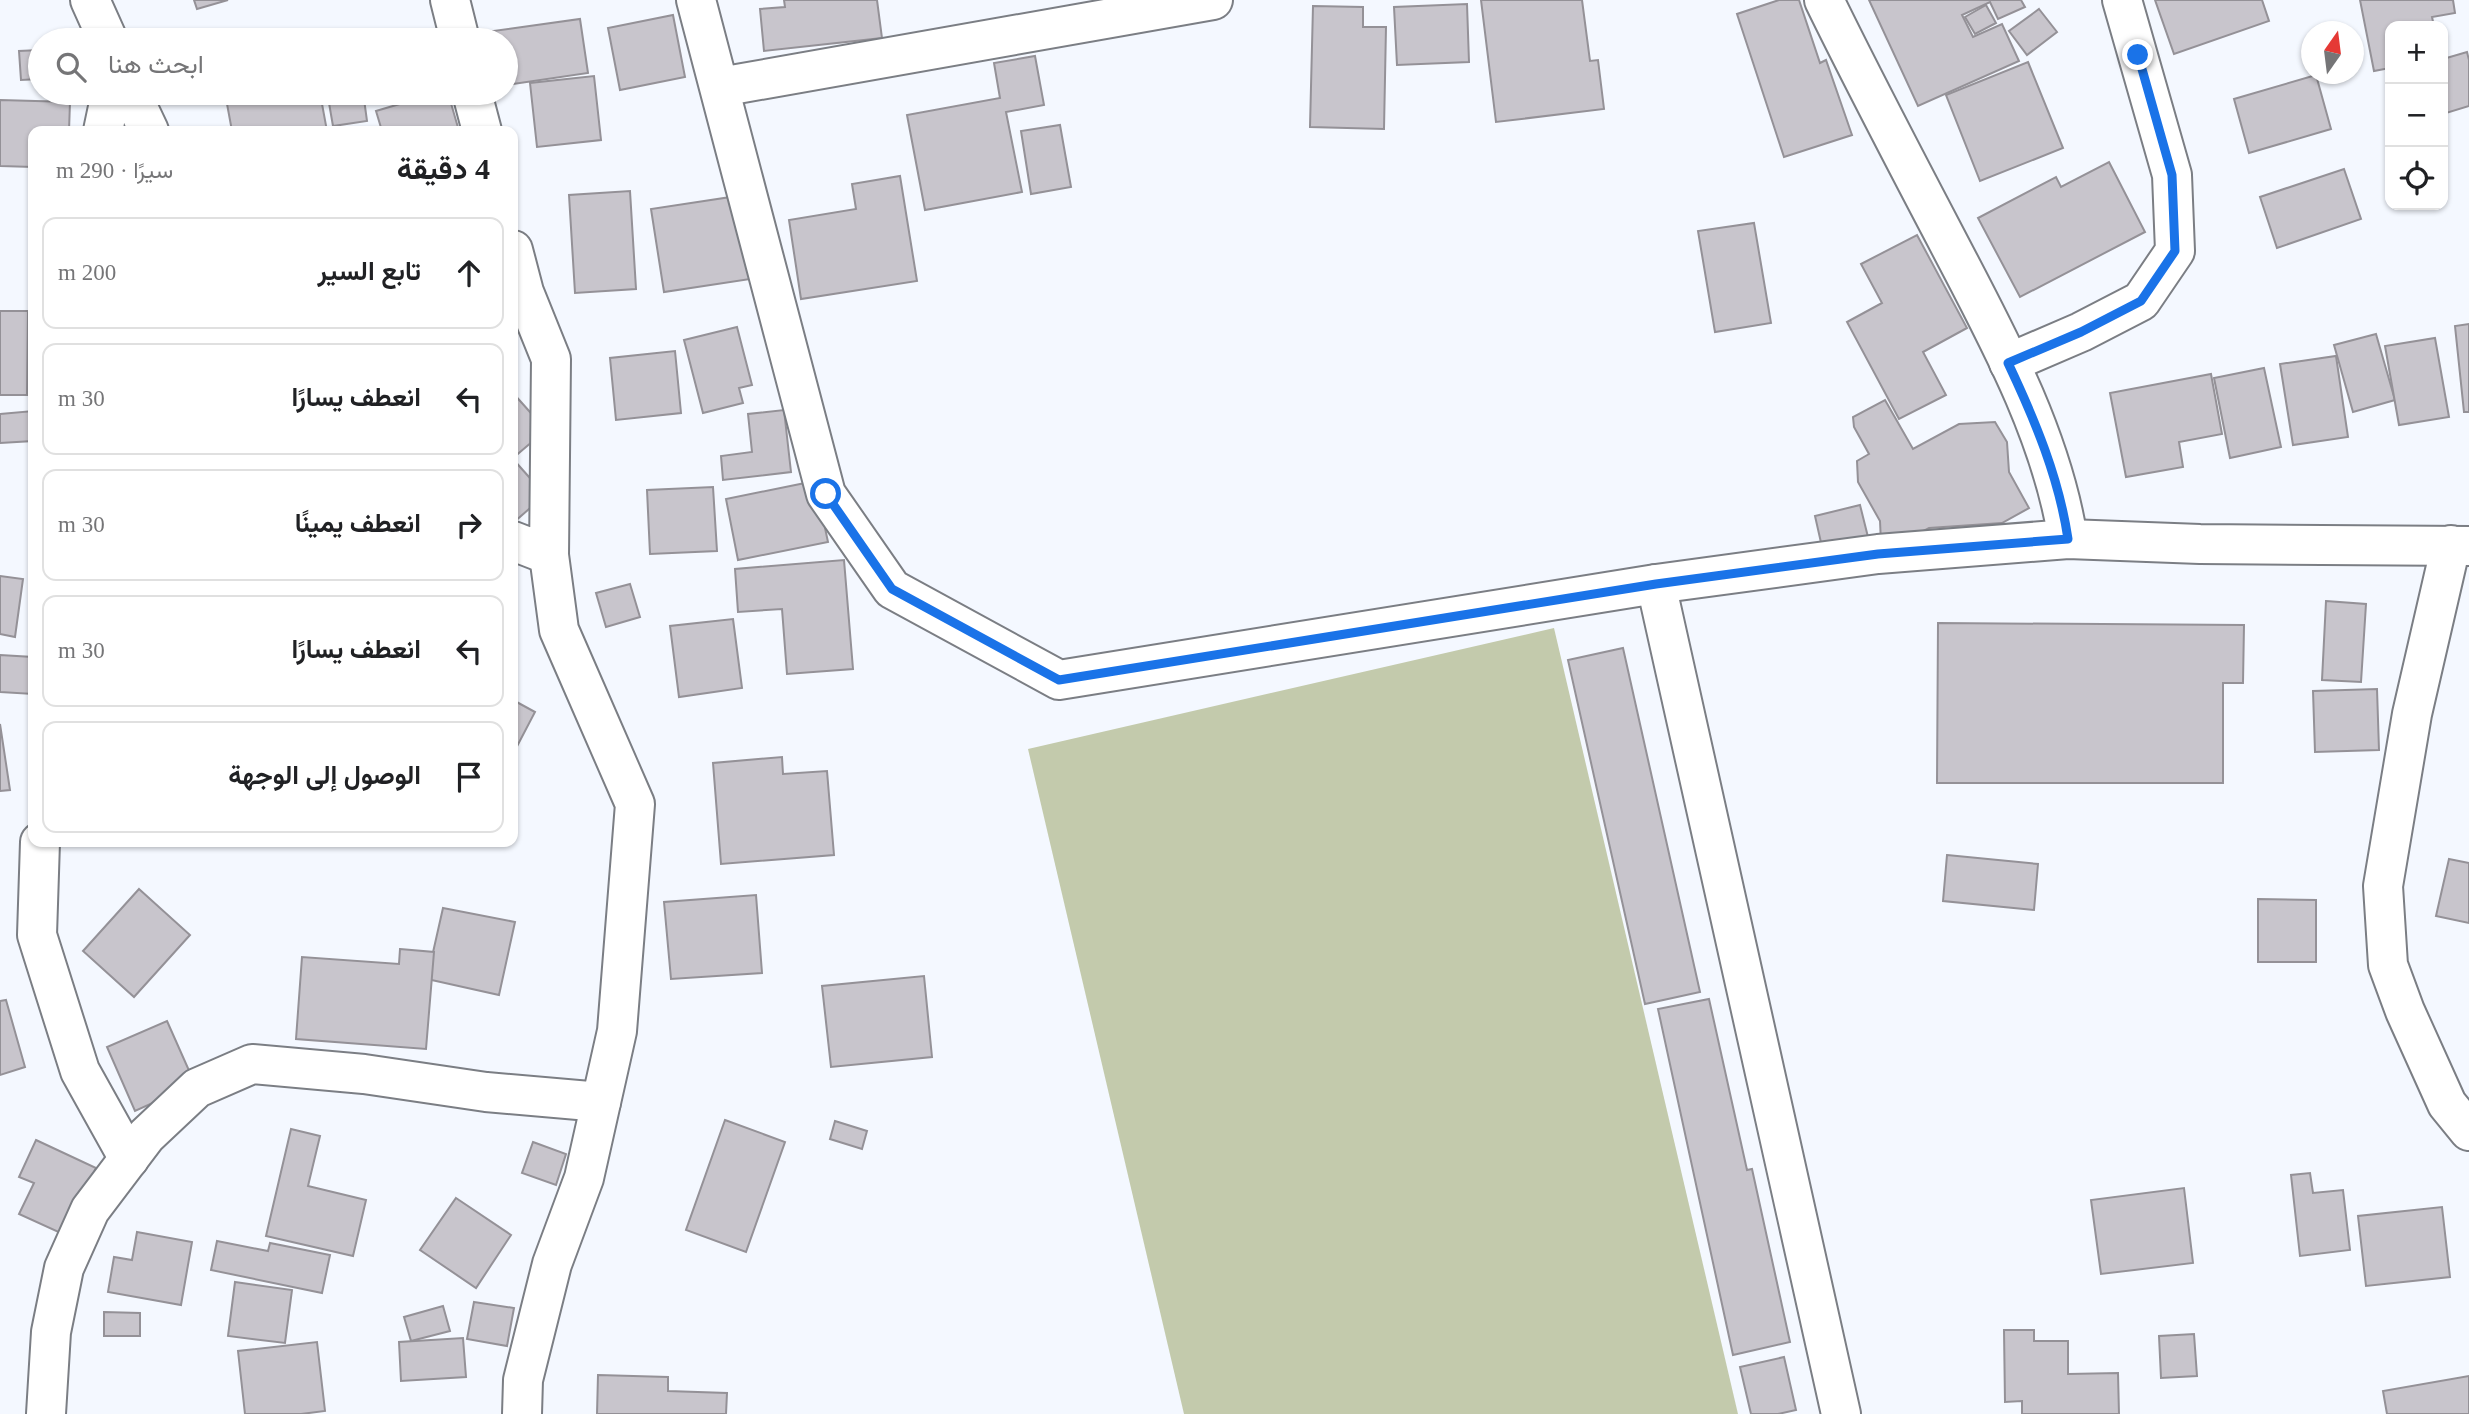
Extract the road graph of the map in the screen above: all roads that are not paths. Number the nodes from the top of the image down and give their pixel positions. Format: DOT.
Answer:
graph roads {
  1 [pos="90,0"];
  2 [pos="450,0"];
  3 [pos="696,0"];
  4 [pos="1213,0"];
  5 [pos="1824,0"];
  6 [pos="2122,0"];
  7 [pos="103,28"];
  8 [pos="457,28"];
  9 [pos="720,87"];
  10 [pos="108,105"];
  11 [pos="137,105"];
  12 [pos="475,105"];
  13 [pos="104,126"];
  14 [pos="147,126"];
  15 [pos="481,126"];
  16 [pos="518,269"];
  17 [pos="2008,363"];
  18 [pos="2068,539"];
  19 [pos="518,543"];
  20 [pos="2460,545"];
  21 [pos="549,555"];
  22 [pos="1656,584"];
  23 [pos="40,847"];
  24 [pos="601,1102"];
  25 [pos="2469,1131"];
  26 [pos="129,1159"];
  27 [pos="46,1414"];
  28 [pos="522,1414"];
  29 [pos="1842,1414"];
  1 -- 7 [label="street"];
  2 -- 8 [label="street"];
  3 -- 9 [label="street"];
  4 -- 9 [label="street"];
  5 -- 17 [label="street"];
  6 -- 17 [label="street"];
  9 -- 22 [label="street"];
  10 -- 13 [label="street"];
  11 -- 14 [label="street"];
  12 -- 15 [label="street"];
  16 -- 21 [label="street"];
  17 -- 18 [label="street"];
  18 -- 20 [label="street"];
  18 -- 22 [label="street"];
  19 -- 21 [label="street"];
  20 -- 25 [label="street"];
  21 -- 24 [label="street"];
  22 -- 29 [label="street"];
  23 -- 26 [label="street"];
  24 -- 26 [label="street"];
  24 -- 28 [label="street"];
  26 -- 27 [label="street"];
}
